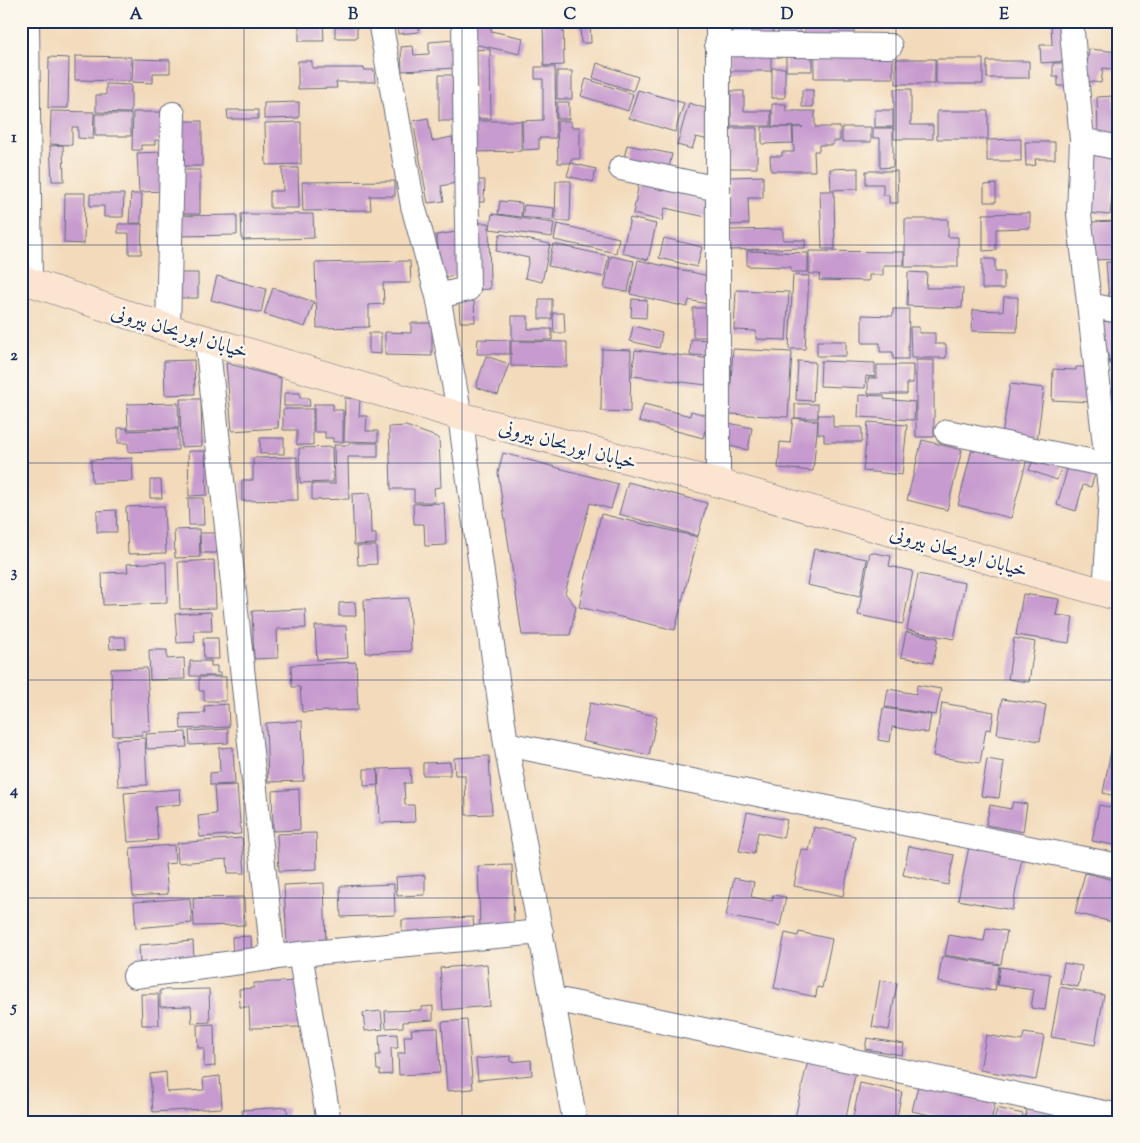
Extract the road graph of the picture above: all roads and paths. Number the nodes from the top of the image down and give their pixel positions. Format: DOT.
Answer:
graph roads {
  1 [pos="27,21"];
  2 [pos="380,21"];
  3 [pos="464,21"];
  4 [pos="1071,21"];
  5 [pos="717,32"];
  6 [pos="890,46"];
  7 [pos="173,114"];
  8 [pos="1082,140"];
  9 [pos="1119,148"];
  10 [pos="621,168"];
  11 [pos="718,190"];
  12 [pos="26,281"];
  13 [pos="438,296"];
  14 [pos="1089,305"];
  15 [pos="1119,311"];
  16 [pos="168,328"];
  17 [pos="207,340"];
  18 [pos="460,416"];
  19 [pos="947,432"];
  20 [pos="1108,465"];
  21 [pos="718,483"];
  22 [pos="1112,595"];
  23 [pos="506,744"];
  24 [pos="1119,866"];
  25 [pos="541,932"];
  26 [pos="300,954"];
  27 [pos="273,958"];
  28 [pos="135,976"];
  29 [pos="554,999"];
  30 [pos="1119,1116"];
  31 [pos="329,1122"];
  32 [pos="575,1122"];
  1 -- 12 [label="street"];
  2 -- 13 [label="street"];
  3 -- 13 [label="street"];
  4 -- 8 [label="street"];
  5 -- 6 [label="street"];
  5 -- 11 [label="street"];
  7 -- 16 [label="street"];
  8 -- 9 [label="street"];
  8 -- 14 [label="street"];
  10 -- 11 [label="street"];
  11 -- 21 [label="street"];
  12 -- 16 [label="street, خیابان ابوریحان بیرونی"];
  13 -- 18 [label="street"];
  14 -- 15 [label="street"];
  14 -- 20 [label="street"];
  16 -- 17 [label="street, خیابان ابوریحان بیرونی"];
  17 -- 18 [label="street, خیابان ابوریحان بیرونی"];
  17 -- 27 [label="street"];
  18 -- 21 [label="street, خیابان ابوریحان بیرونی"];
  18 -- 23 [label="street"];
  19 -- 20 [label="street"];
  20 -- 22 [label="street"];
  21 -- 22 [label="street, خیابان ابوریحان بیرونی"];
  23 -- 24 [label="street"];
  23 -- 25 [label="street"];
  25 -- 26 [label="street"];
  25 -- 29 [label="street"];
  26 -- 27 [label="street"];
  26 -- 31 [label="street"];
  27 -- 28 [label="street"];
  29 -- 30 [label="street"];
  29 -- 32 [label="street"];
}
